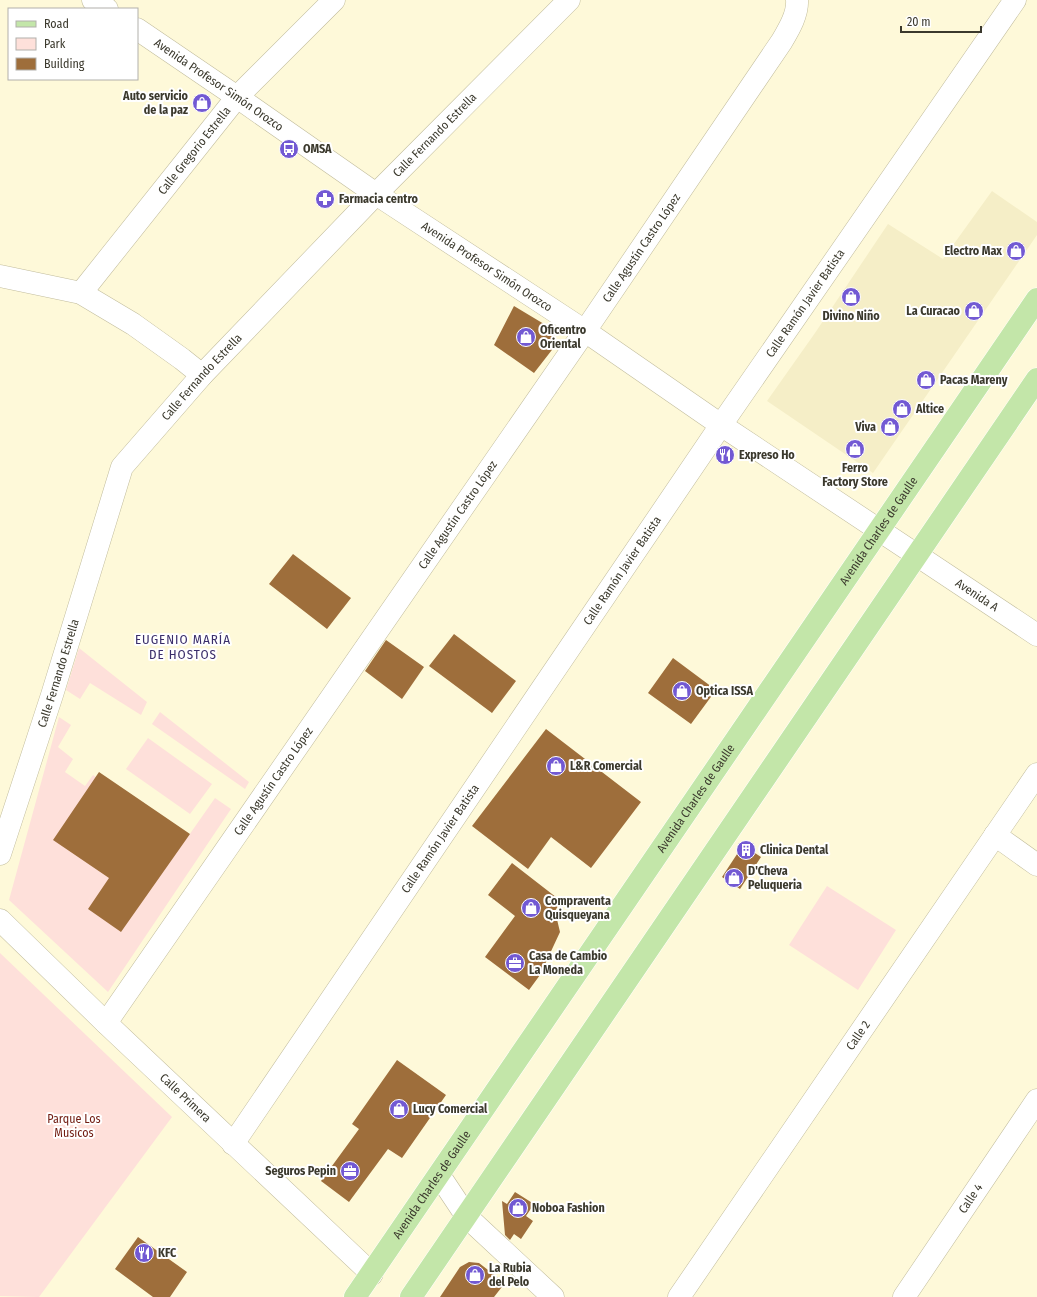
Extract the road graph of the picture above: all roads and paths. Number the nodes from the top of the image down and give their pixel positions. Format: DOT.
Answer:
graph roads {
  1 [pos="93,0"];
  2 [pos="334,0"];
  3 [pos="569,0"];
  4 [pos="797,0"];
  5 [pos="1015,0"];
  6 [pos="105,8"];
  7 [pos="138,31"];
  8 [pos="237,97"];
  9 [pos="376,194"];
  10 [pos="0,276"];
  11 [pos="81,293"];
  12 [pos="1037,299"];
  13 [pos="585,331"];
  14 [pos="202,375"];
  15 [pos="1037,379"];
  16 [pos="721,425"];
  17 [pos="880,530"];
  18 [pos="918,556"];
  19 [pos="1037,635"];
  20 [pos="1037,774"];
  21 [pos="995,835"];
  22 [pos="0,854"];
  23 [pos="1037,865"];
  24 [pos="0,920"];
  25 [pos="106,1023"];
  26 [pos="1037,1100"];
  27 [pos="233,1144"];
  28 [pos="439,1175"];
  29 [pos="466,1216"];
  30 [pos="372,1274"];
  31 [pos="356,1297"];
  32 [pos="411,1297"];
  33 [pos="553,1297"];
  34 [pos="678,1297"];
  35 [pos="904,1297"];
  1 -- 6 [label="street"];
  2 -- 8 [label="street, Calle Gregorio Estrella"];
  3 -- 9 [label="street, Calle Fernando Estrella"];
  4 -- 13 [label="street, Calle Agustín Castro López"];
  5 -- 16 [label="street, Calle Ramón Javier Batista"];
  7 -- 8 [label="street, Avenida Profesor Simón Orozco"];
  8 -- 9 [label="street, Avenida Profesor Simón Orozco"];
  8 -- 11 [label="street, Calle Gregorio Estrella"];
  9 -- 13 [label="street, Avenida Profesor Simón Orozco"];
  9 -- 14 [label="street, Calle Fernando Estrella"];
  10 -- 11 [label="street"];
  11 -- 14 [label="street"];
  12 -- 17 [label="main road, Avenida Charles de Gaulle"];
  13 -- 16 [label="street, Avenida Profesor Simón Orozco"];
  13 -- 25 [label="street, Calle Agustín Castro López"];
  14 -- 22 [label="street, Calle Fernando Estrella"];
  15 -- 18 [label="main road"];
  16 -- 17 [label="street, Avenida Profesor Simón Orozco"];
  16 -- 27 [label="street, Calle Ramón Javier Batista"];
  17 -- 18 [label="street, Avenida Profesor Simón Orozco"];
  17 -- 28 [label="main road, Avenida Charles de Gaulle"];
  18 -- 19 [label="street, Avenida A"];
  18 -- 29 [label="main road"];
  20 -- 21 [label="street, Calle 2"];
  21 -- 23 [label="street"];
  21 -- 34 [label="street, Calle 2"];
  24 -- 25 [label="street, Calle Primera"];
  25 -- 27 [label="street, Calle Primera"];
  26 -- 35 [label="street, Calle 4"];
  27 -- 30 [label="street, Calle Primera"];
  28 -- 29 [label="street"];
  28 -- 30 [label="main road, Avenida Charles de Gaulle"];
  29 -- 32 [label="main road"];
  29 -- 33 [label="street"];
  30 -- 31 [label="main road, Avenida Charles de Gaulle"];
}
